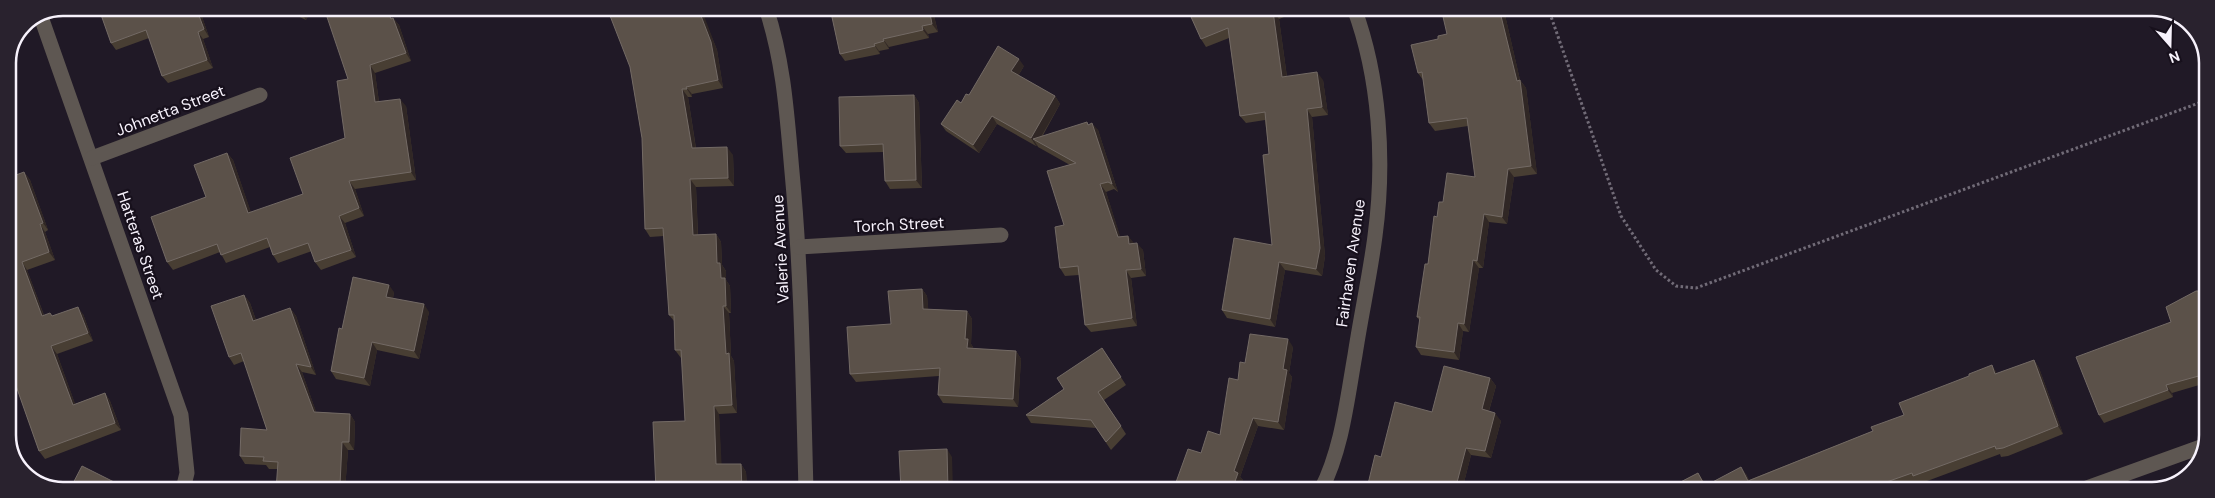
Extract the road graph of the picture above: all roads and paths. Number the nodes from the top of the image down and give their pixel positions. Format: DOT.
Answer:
graph roads {
  1 [pos="769,16"];
  2 [pos="1357,16"];
  3 [pos="1551,16"];
  4 [pos="43,21"];
  5 [pos="260,95"];
  6 [pos="2199,103"];
  7 [pos="92,158"];
  8 [pos="1001,235"];
  9 [pos="799,247"];
  10 [pos="2195,453"];
  11 [pos="185,482"];
  12 [pos="806,482"];
  13 [pos="1324,482"];
  14 [pos="2106,482"];
  1 -- 9 [label="street, Valerie Avenue"];
  2 -- 13 [label="street, Fairhaven Avenue"];
  3 -- 6 [label="path"];
  4 -- 7 [label="street, Hatteras Street"];
  5 -- 7 [label="street, Johnetta Street"];
  7 -- 11 [label="street, Hatteras Street"];
  8 -- 9 [label="street, Torch Street"];
  9 -- 12 [label="street, Valerie Avenue"];
  10 -- 14 [label="street"];
}
